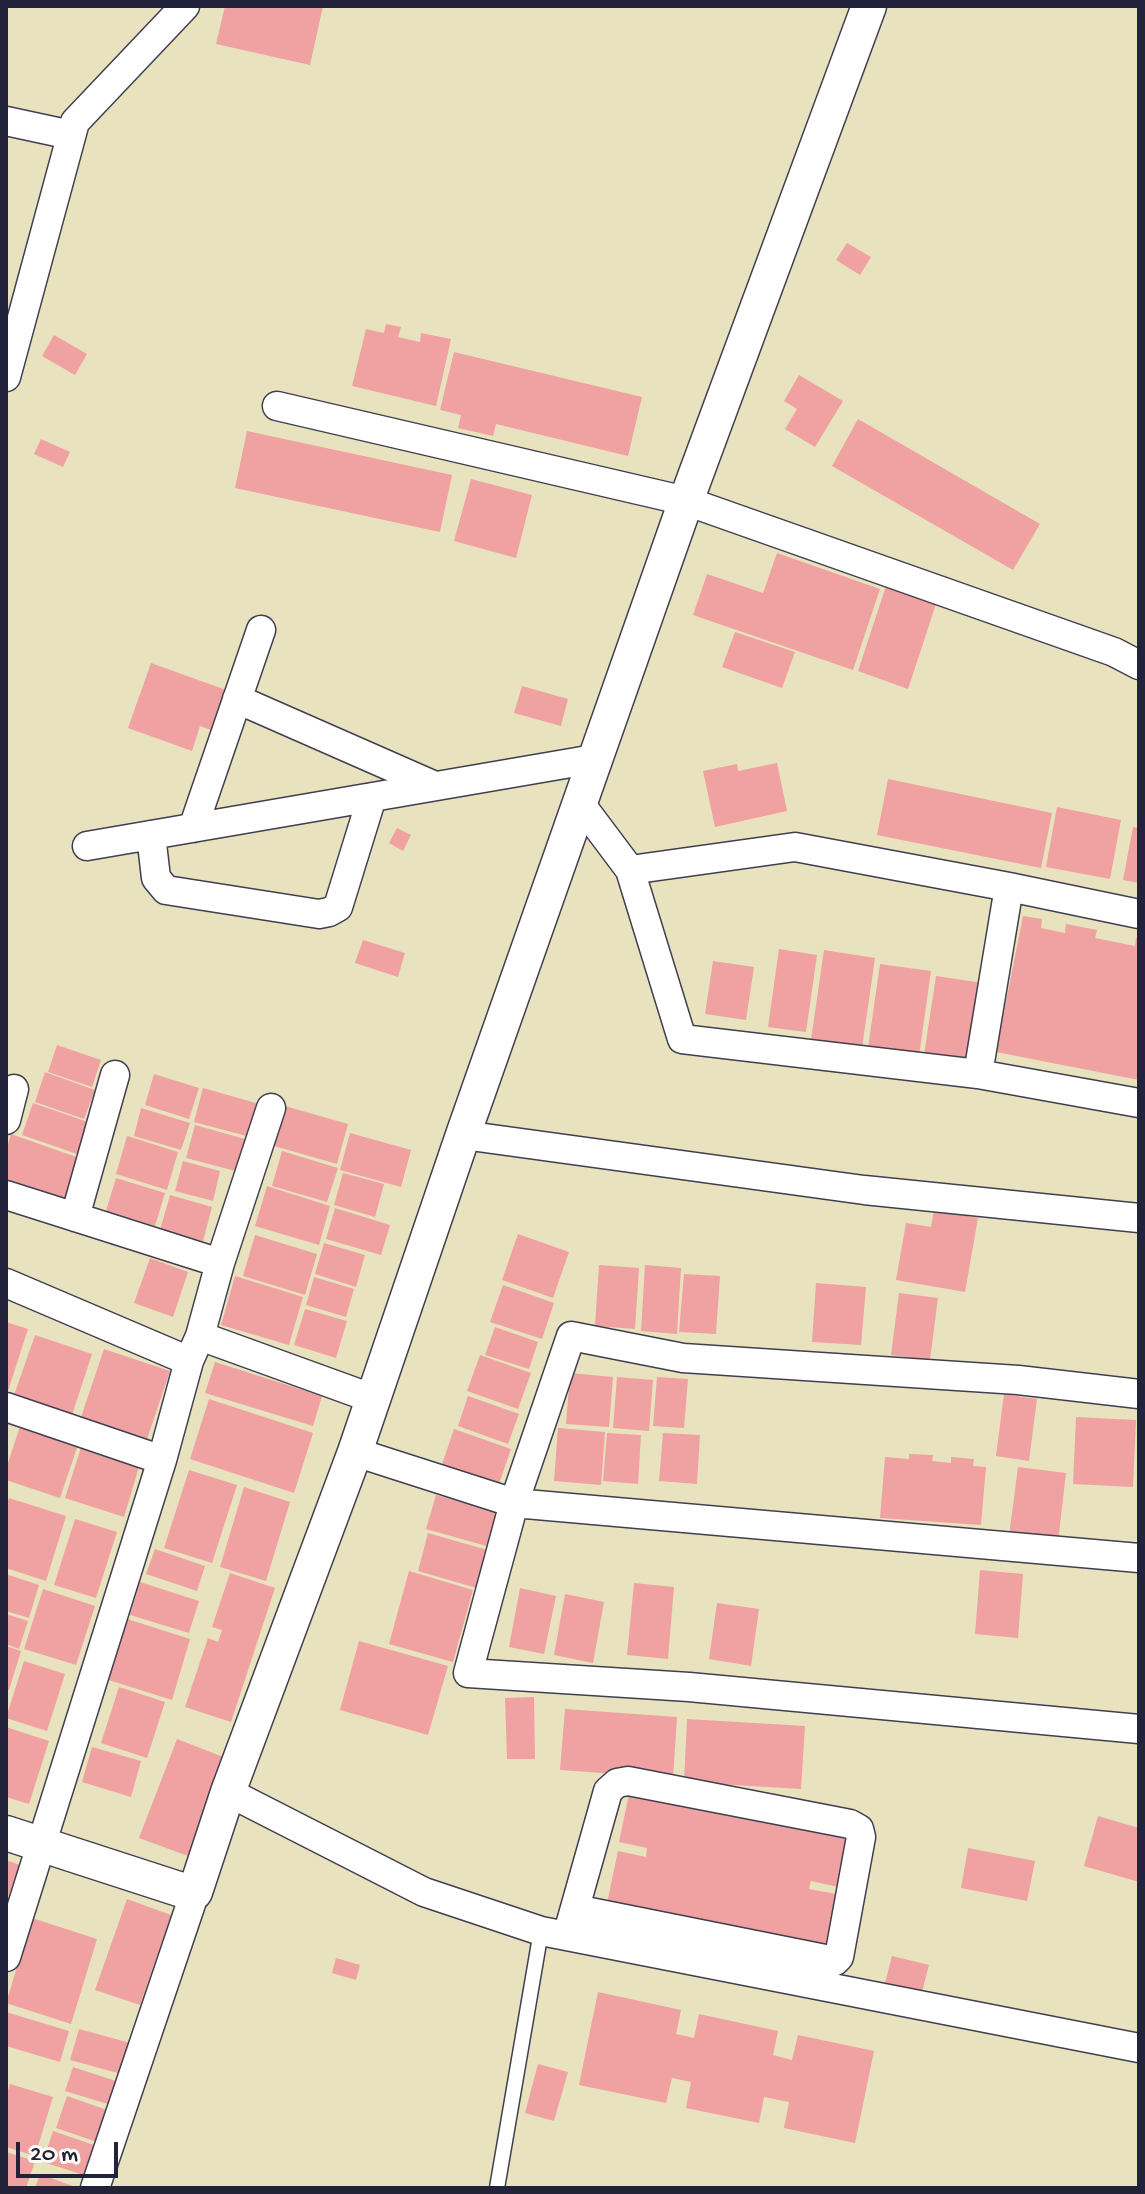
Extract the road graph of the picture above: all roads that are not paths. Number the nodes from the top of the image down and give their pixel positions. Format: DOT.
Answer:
graph roads {
  1 [pos="185,6"];
  2 [pos="869,6"];
  3 [pos="6,121"];
  4 [pos="71,135"];
  5 [pos="6,377"];
  6 [pos="277,406"];
  7 [pos="686,501"];
  8 [pos="261,630"];
  9 [pos="1139,665"];
  10 [pos="237,699"];
  11 [pos="594,759"];
  12 [pos="435,786"];
  13 [pos="372,797"];
  14 [pos="579,802"];
  15 [pos="193,828"];
  16 [pos="151,835"];
  17 [pos="87,846"];
  18 [pos="630,870"];
  19 [pos="1009,887"];
  20 [pos="1139,914"];
  21 [pos="978,1074"];
  22 [pos="115,1075"];
  23 [pos="14,1089"];
  24 [pos="1139,1103"];
  25 [pos="271,1108"];
  26 [pos="6,1120"];
  27 [pos="463,1135"];
  28 [pos="6,1195"];
  29 [pos="75,1217"];
  30 [pos="1139,1218"];
  31 [pos="220,1263"];
  32 [pos="6,1283"];
  33 [pos="194,1349"];
  34 [pos="1139,1394"];
  35 [pos="374,1399"];
  36 [pos="8,1415"];
  37 [pos="355,1452"];
  38 [pos="162,1460"];
  39 [pos="514,1503"];
  40 [pos="1139,1558"];
  41 [pos="1139,1729"];
  42 [pos="228,1792"];
  43 [pos="6,1833"];
  44 [pos="41,1843"];
  45 [pos="195,1892"];
  46 [pos="561,1925"];
  47 [pos="6,1957"];
  48 [pos="1139,2048"];
  49 [pos="95,2188"];
  50 [pos="497,2188"];
  1 -- 4 [label="street"];
  2 -- 7 [label="street"];
  3 -- 4 [label="street"];
  4 -- 5 [label="street"];
  6 -- 7 [label="street"];
  7 -- 9 [label="street"];
  7 -- 11 [label="street"];
  8 -- 10 [label="street"];
  10 -- 12 [label="street"];
  10 -- 15 [label="street"];
  11 -- 12 [label="street"];
  11 -- 14 [label="street"];
  12 -- 13 [label="street"];
  13 -- 15 [label="street"];
  13 -- 16 [label="street"];
  14 -- 18 [label="street"];
  14 -- 27 [label="street"];
  15 -- 16 [label="street"];
  16 -- 17 [label="street"];
  18 -- 19 [label="street"];
  18 -- 21 [label="street"];
  19 -- 20 [label="street"];
  19 -- 21 [label="street"];
  21 -- 24 [label="street"];
  22 -- 29 [label="street"];
  23 -- 26 [label="street"];
  25 -- 31 [label="street"];
  27 -- 30 [label="street"];
  27 -- 35 [label="street"];
  28 -- 29 [label="street"];
  29 -- 31 [label="street"];
  31 -- 33 [label="street"];
  32 -- 33 [label="street"];
  33 -- 35 [label="street"];
  33 -- 38 [label="street"];
  34 -- 39 [label="street"];
  35 -- 37 [label="street"];
  36 -- 38 [label="street"];
  37 -- 39 [label="street"];
  37 -- 42 [label="street"];
  38 -- 44 [label="street"];
  39 -- 40 [label="street"];
  39 -- 41 [label="street"];
  42 -- 45 [label="street"];
  42 -- 46 [label="street"];
  43 -- 44 [label="street"];
  44 -- 45 [label="street"];
  44 -- 47 [label="street"];
  45 -- 49 [label="street"];
  46 -- 46 [label="street"];
  46 -- 48 [label="street"];
  46 -- 50 [label="lane"];
}
